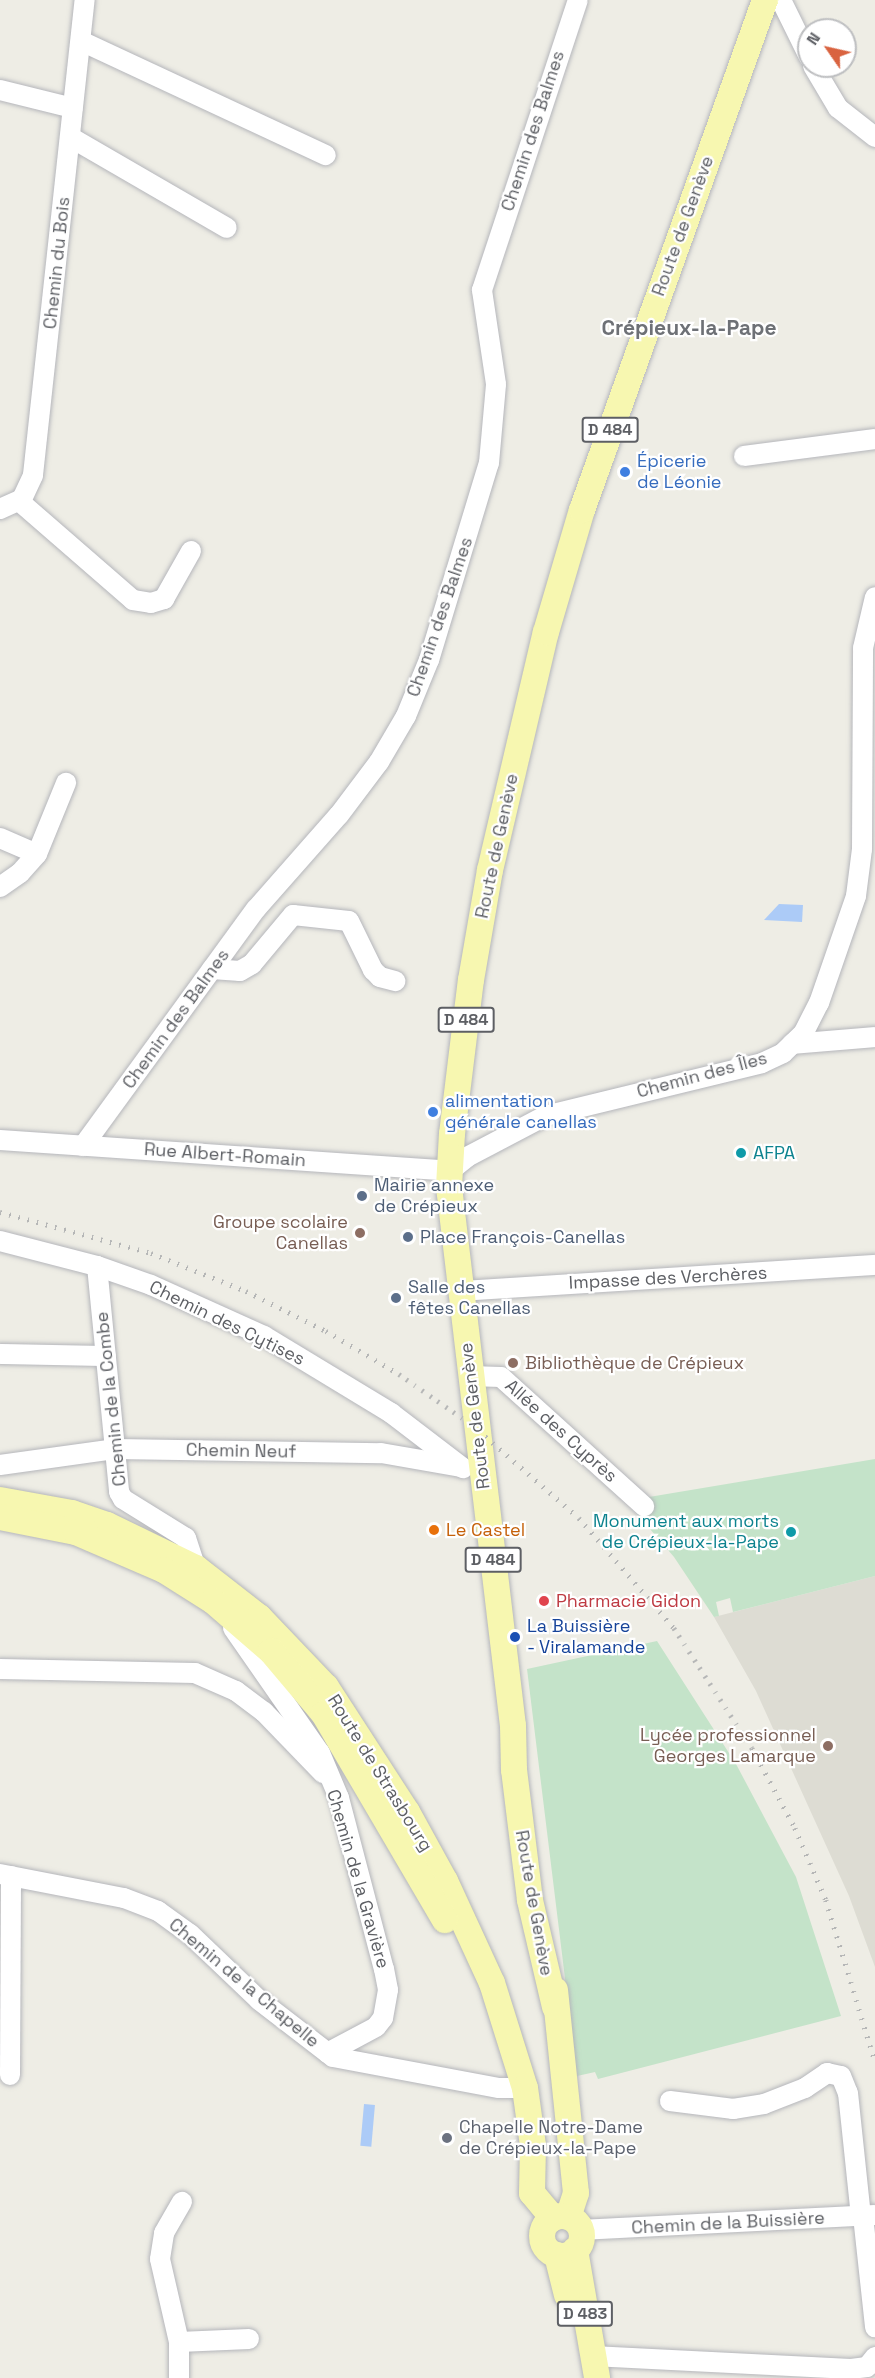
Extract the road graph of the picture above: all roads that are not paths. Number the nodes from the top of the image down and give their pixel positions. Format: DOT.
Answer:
graph roads {
  1 [pos="85,0"];
  2 [pos="578,0"];
  3 [pos="765,0"];
  4 [pos="781,0"];
  5 [pos="797,33"];
  6 [pos="81,41"];
  7 [pos="820,78"];
  8 [pos="0,90"];
  9 [pos="73,108"];
  10 [pos="70,137"];
  11 [pos="875,137"];
  12 [pos="326,155"];
  13 [pos="227,228"];
  14 [pos="875,440"];
  15 [pos="744,456"];
  16 [pos="19,501"];
  17 [pos="0,509"];
  18 [pos="191,551"];
  19 [pos="875,597"];
  20 [pos="66,783"];
  21 [pos="0,838"];
  22 [pos="37,854"];
  23 [pos="0,887"];
  24 [pos="212,969"];
  25 [pos="395,981"];
  26 [pos="875,1037"];
  27 [pos="792,1044"];
  28 [pos="0,1140"];
  29 [pos="83,1146"];
  30 [pos="450,1171"];
  31 [pos="0,1241"];
  32 [pos="875,1265"];
  33 [pos="97,1266"];
  34 [pos="461,1291"];
  35 [pos="0,1354"];
  36 [pos="106,1356"];
  37 [pos="470,1376"];
  38 [pos="116,1449"];
  39 [pos="0,1465"];
  40 [pos="472,1468"];
  41 [pos="0,1500"];
  42 [pos="644,1506"];
  43 [pos="0,1517"];
  44 [pos="196,1568"];
  45 [pos="213,1601"];
  46 [pos="0,1669"];
  47 [pos="328,1778"];
  48 [pos="6,1875"];
  49 [pos="327,2053"];
  50 [pos="10,2074"];
  51 [pos="518,2089"];
  52 [pos="670,2101"];
  53 [pos="182,2202"];
  54 [pos="866,2216"];
  55 [pos="563,2234"];
  56 [pos="875,2327"];
  57 [pos="249,2339"];
  58 [pos="179,2342"];
  59 [pos="875,2357"];
  60 [pos="590,2371"];
  61 [pos="179,2378"];
  1 -- 6 [label="street, Chemin du Bois"];
  2 -- 24 [label="street, Chemin des Balmes"];
  3 -- 30 [label="main road, Route de Genève / D 484"];
  4 -- 5 [label="street"];
  6 -- 9 [label="street, Chemin du Bois"];
  6 -- 12 [label="street"];
  7 -- 11 [label="street"];
  8 -- 9 [label="street"];
  9 -- 10 [label="street, Chemin du Bois"];
  10 -- 13 [label="street"];
  10 -- 16 [label="street, Chemin du Bois"];
  14 -- 15 [label="street"];
  16 -- 17 [label="street"];
  16 -- 18 [label="street"];
  19 -- 27 [label="street, Chemin des Îles"];
  20 -- 22 [label="street"];
  21 -- 22 [label="street"];
  22 -- 23 [label="street"];
  24 -- 25 [label="street"];
  24 -- 29 [label="street, Chemin des Balmes"];
  26 -- 27 [label="street"];
  27 -- 30 [label="street, Chemin des Îles"];
  28 -- 29 [label="street, Rue Albert-Romain"];
  29 -- 30 [label="street, Rue Albert-Romain"];
  30 -- 34 [label="main road, Route de Genève / D 484"];
  31 -- 33 [label="street, Chemin des Cytises"];
  32 -- 34 [label="street, Impasse des Verchères"];
  33 -- 36 [label="street, Chemin de la Combe"];
  33 -- 40 [label="street, Chemin des Cytises"];
  34 -- 37 [label="main road, Route de Genève / D 484"];
  35 -- 36 [label="street"];
  36 -- 38 [label="street, Chemin de la Combe"];
  37 -- 40 [label="main road, Route de Genève / D 484"];
  37 -- 42 [label="street, Allée des Cyprès"];
  38 -- 39 [label="street, Chemin Neuf"];
  38 -- 40 [label="street, Chemin Neuf"];
  38 -- 44 [label="street, Chemin de la Combe"];
  40 -- 55 [label="main road, Route de Genève / D 484"];
  41 -- 44 [label="main road, Route de Strasbourg / D 483"];
  43 -- 45 [label="main road, Route de Strasbourg"];
  44 -- 51 [label="main road, Route de Strasbourg / D 483"];
  45 -- 47 [label="street, Chemin de la Gravière"];
  45 -- 51 [label="main road, Route de Strasbourg"];
  46 -- 47 [label="street"];
  47 -- 49 [label="street, Chemin de la Gravière"];
  48 -- 49 [label="street, Chemin de la Chapelle"];
  48 -- 50 [label="street"];
  49 -- 51 [label="street, Chemin de la Chapelle"];
  51 -- 55 [label="main road, Route de Strasbourg / D 483"];
  52 -- 54 [label="street"];
  53 -- 58 [label="street"];
  54 -- 55 [label="street, Chemin de la Buissière"];
  54 -- 56 [label="street"];
  55 -- 60 [label="main road, Route de Genève / D 483"];
  57 -- 58 [label="street"];
  58 -- 61 [label="street"];
  59 -- 60 [label="street"];
}
